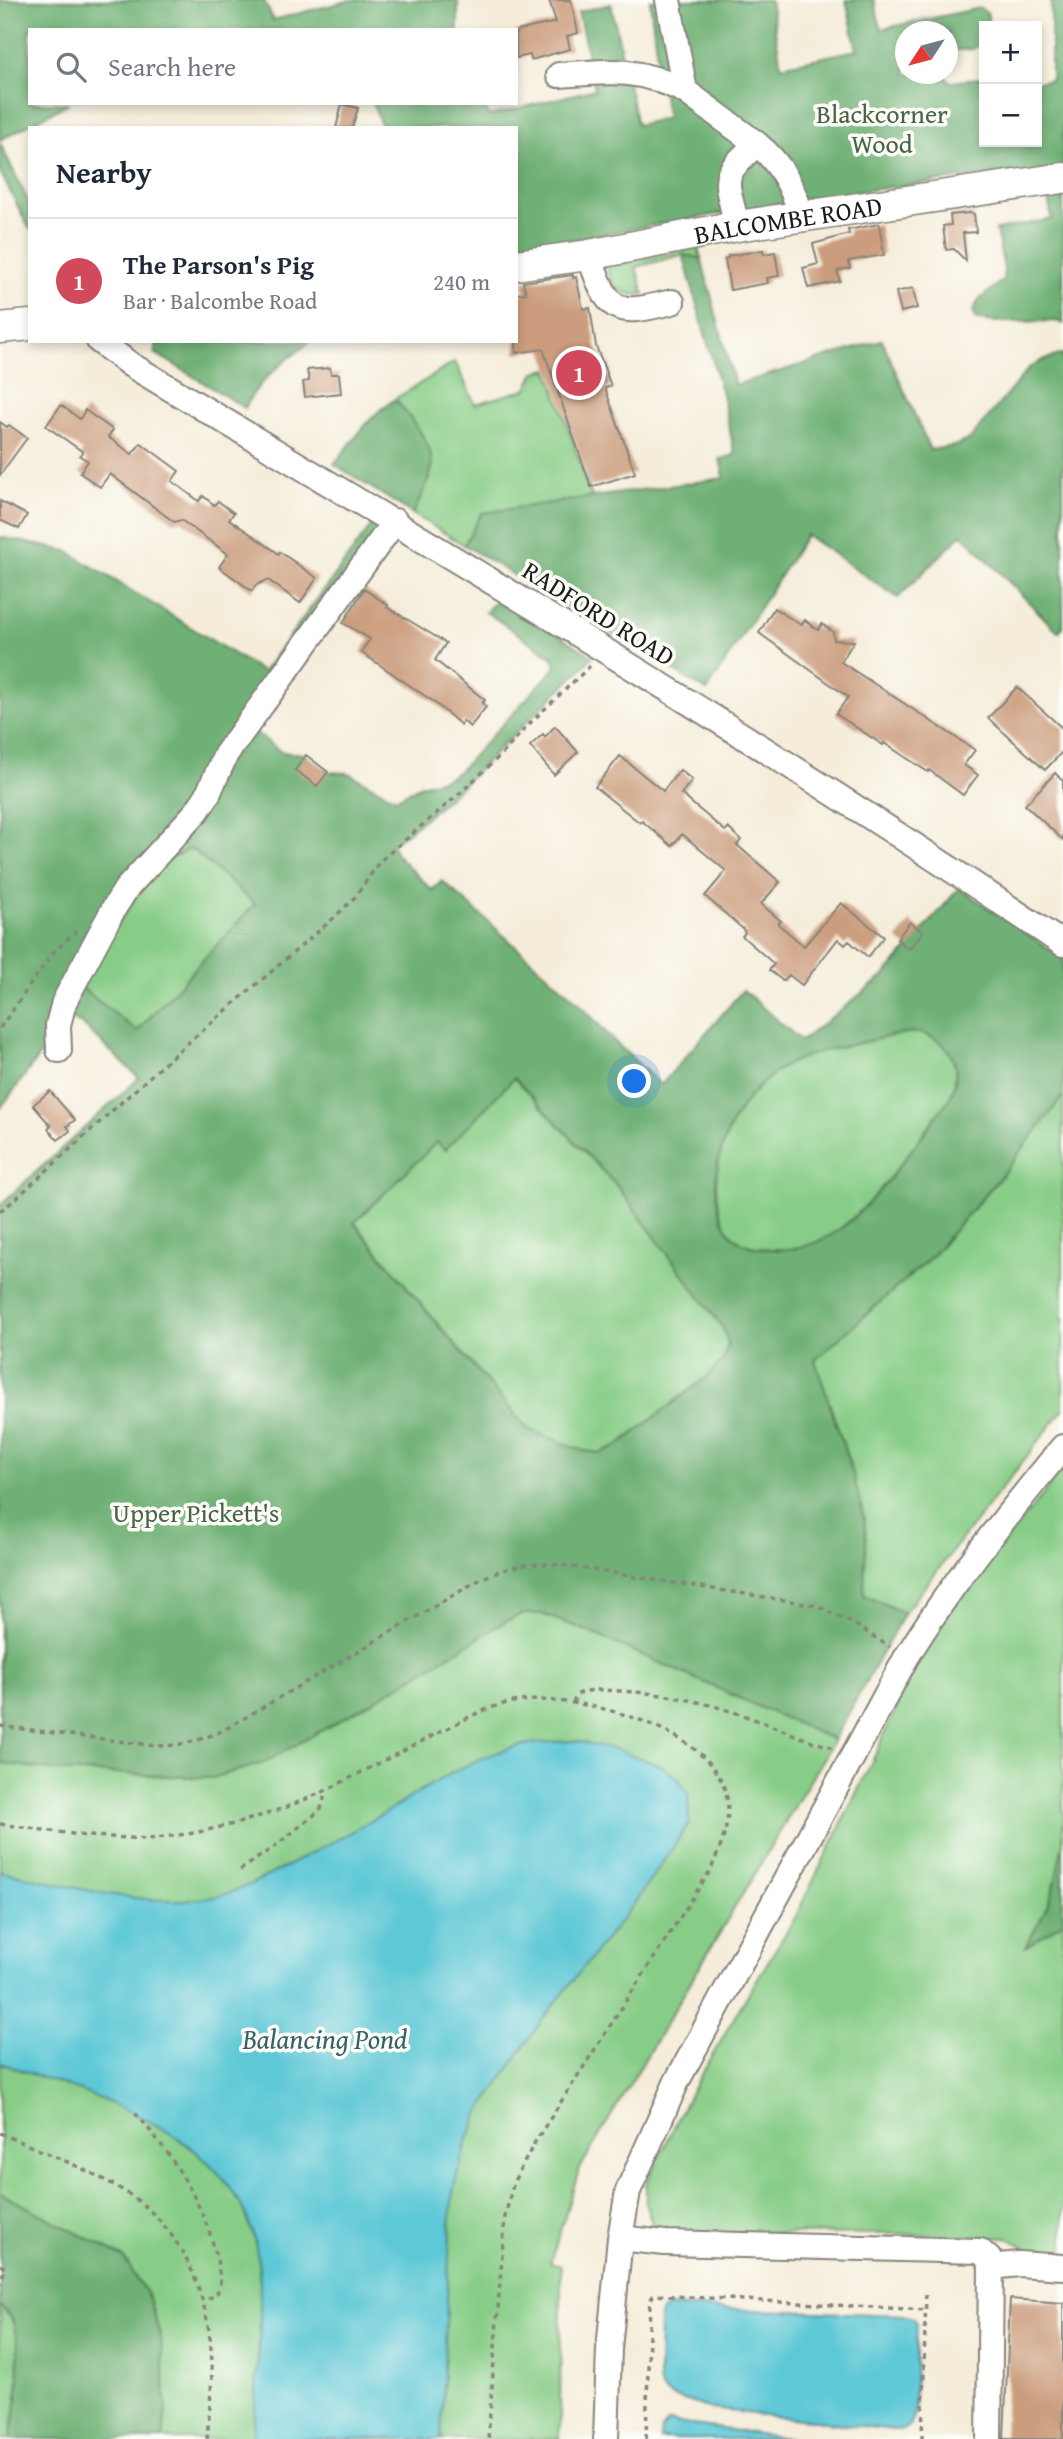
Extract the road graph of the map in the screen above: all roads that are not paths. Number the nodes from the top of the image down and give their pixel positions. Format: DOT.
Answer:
graph roads {
  1 [pos="668,0"];
  2 [pos="559,75"];
  3 [pos="684,91"];
  4 [pos="757,144"];
  5 [pos="1063,178"];
  6 [pos="802,216"];
  7 [pos="737,226"];
  8 [pos="589,255"];
  9 [pos="518,265"];
  10 [pos="672,302"];
  11 [pos="28,325"];
  12 [pos="0,328"];
  13 [pos="105,343"];
  14 [pos="134,353"];
  15 [pos="395,521"];
  16 [pos="1063,944"];
  17 [pos="59,1050"];
  18 [pos="1063,1447"];
  19 [pos="620,2238"];
  20 [pos="991,2267"];
  21 [pos="1063,2267"];
  22 [pos="606,2439"];
  23 [pos="989,2439"];
  1 -- 3 [label="street"];
  2 -- 3 [label="street"];
  3 -- 4 [label="street"];
  4 -- 6 [label="street"];
  4 -- 7 [label="street"];
  5 -- 6 [label="main road, BALCOMBE ROAD"];
  6 -- 7 [label="main road, BALCOMBE ROAD"];
  7 -- 8 [label="main road, BALCOMBE ROAD"];
  8 -- 9 [label="main road, BALCOMBE ROAD"];
  8 -- 10 [label="street"];
  11 -- 12 [label="main road"];
  13 -- 14 [label="street, RADFORD ROAD"];
  14 -- 15 [label="street, RADFORD ROAD"];
  15 -- 16 [label="street, RADFORD ROAD"];
  15 -- 17 [label="street"];
  18 -- 19 [label="street"];
  19 -- 20 [label="street"];
  19 -- 22 [label="street"];
  20 -- 21 [label="street"];
  20 -- 23 [label="street"];
}
